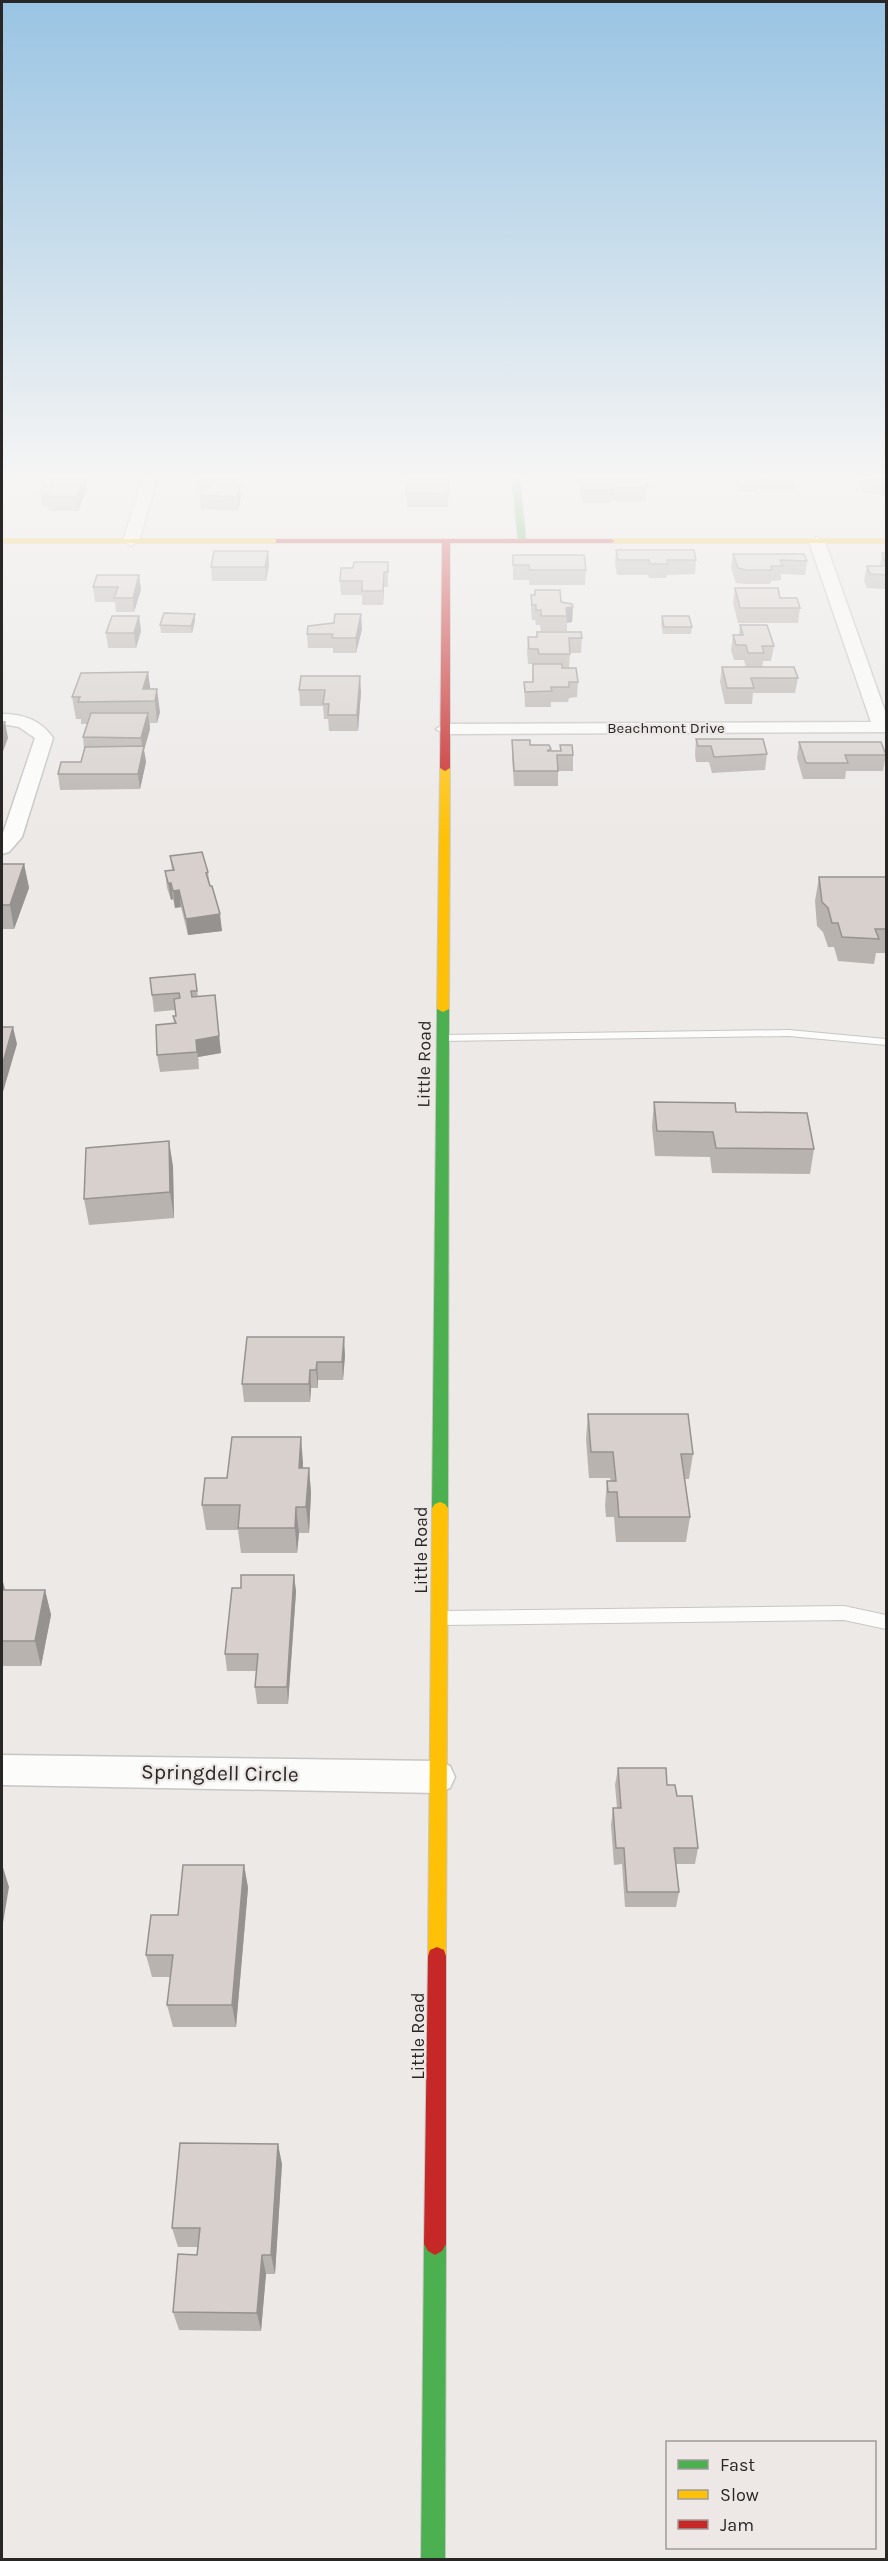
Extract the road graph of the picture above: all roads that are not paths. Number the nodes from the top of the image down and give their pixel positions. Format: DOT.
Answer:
graph roads {
  1 [pos="446,599"];
  2 [pos="837,599"];
  3 [pos="2,719"];
  4 [pos="884,727"];
  5 [pos="445,729"];
  6 [pos="2,848"];
  7 [pos="443,1038"];
  8 [pos="886,1042"];
  9 [pos="438,1618"];
  10 [pos="886,1622"];
  11 [pos="2,1770"];
  12 [pos="438,1777"];
  13 [pos="433,2559"];
  1 -- 5 [label="street, Little Road"];
  2 -- 4 [label="street"];
  3 -- 6 [label="street"];
  4 -- 5 [label="street, Beachmont Drive"];
  5 -- 7 [label="street, Little Road"];
  7 -- 8 [label="lane"];
  7 -- 9 [label="street, Little Road"];
  9 -- 10 [label="lane"];
  9 -- 12 [label="street, Little Road"];
  11 -- 12 [label="street, Springdell Circle"];
  12 -- 13 [label="street, Little Road"];
}
